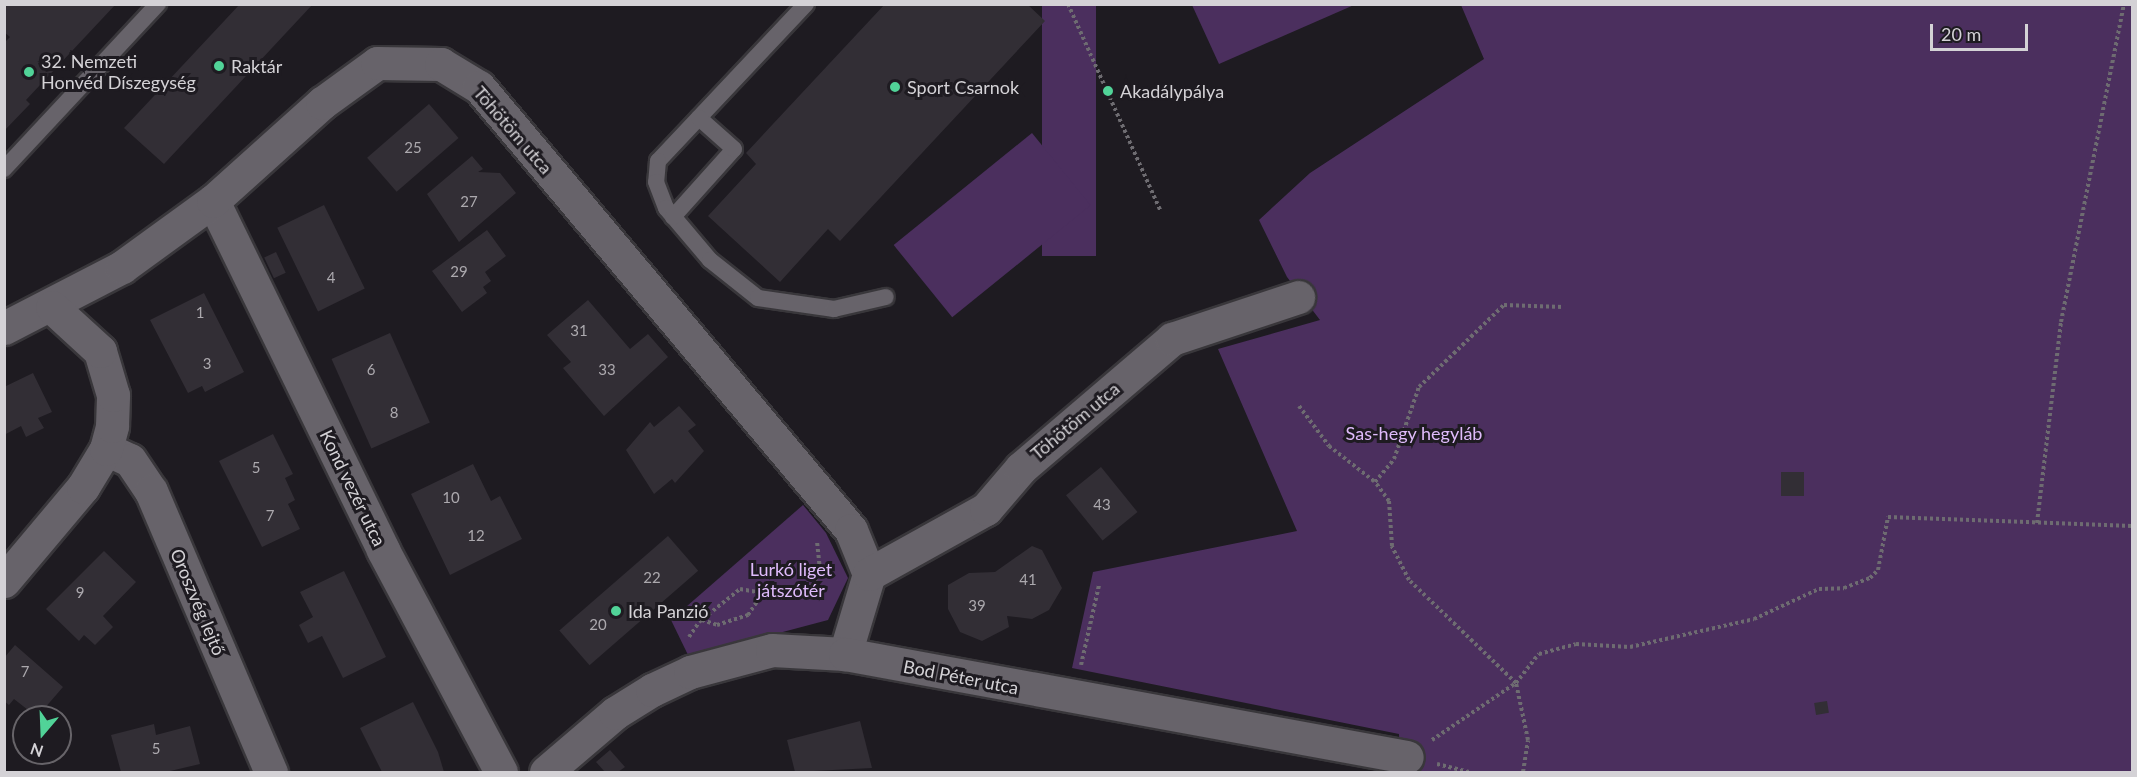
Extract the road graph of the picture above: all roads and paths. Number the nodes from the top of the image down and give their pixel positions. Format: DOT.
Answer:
graph roads {
  1 [pos="158,4"];
  2 [pos="806,4"];
  3 [pos="1068,4"];
  4 [pos="2124,4"];
  5 [pos="699,118"];
  6 [pos="4,169"];
  7 [pos="213,201"];
  8 [pos="1160,210"];
  9 [pos="673,217"];
  10 [pos="886,297"];
  11 [pos="1298,297"];
  12 [pos="52,307"];
  13 [pos="1564,307"];
  14 [pos="4,328"];
  15 [pos="1299,406"];
  16 [pos="106,449"];
  17 [pos="1375,482"];
  18 [pos="842,518"];
  19 [pos="2037,523"];
  20 [pos="2133,526"];
  21 [pos="869,574"];
  22 [pos="4,581"];
  23 [pos="1099,585"];
  24 [pos="764,591"];
  25 [pos="702,620"];
  26 [pos="690,643"];
  27 [pos="844,654"];
  28 [pos="1516,682"];
  29 [pos="1073,698"];
  30 [pos="1407,758"];
  31 [pos="271,772"];
  32 [pos="501,772"];
  33 [pos="546,772"];
  34 [pos="1523,772"];
  1 -- 6 [label="lane"];
  2 -- 5 [label="lane"];
  3 -- 8 [label="path"];
  4 -- 19 [label="path"];
  5 -- 9 [label="lane"];
  5 -- 9 [label="lane"];
  7 -- 12 [label="street, Töhötöm utca"];
  7 -- 18 [label="street, Töhötöm utca"];
  7 -- 32 [label="street, Kond vezér utca"];
  9 -- 10 [label="lane"];
  11 -- 21 [label="street, Töhötöm utca"];
  12 -- 14 [label="street, Töhötöm utca"];
  12 -- 16 [label="street"];
  13 -- 17 [label="path"];
  15 -- 17 [label="path"];
  16 -- 22 [label="street"];
  16 -- 31 [label="street, Oroszvég lejtő"];
  17 -- 28 [label="path"];
  18 -- 21 [label="street, Töhötöm utca"];
  18 -- 24 [label="path"];
  19 -- 20 [label="path"];
  19 -- 28 [label="path"];
  21 -- 27 [label="street"];
  23 -- 29 [label="path"];
  24 -- 25 [label="path"];
  24 -- 25 [label="path"];
  25 -- 26 [label="path"];
  27 -- 29 [label="street, Bod Péter utca"];
  27 -- 33 [label="street, Bod Péter utca"];
  28 -- 30 [label="path"];
  28 -- 34 [label="path"];
  29 -- 30 [label="street, Bod Péter utca"];
}
